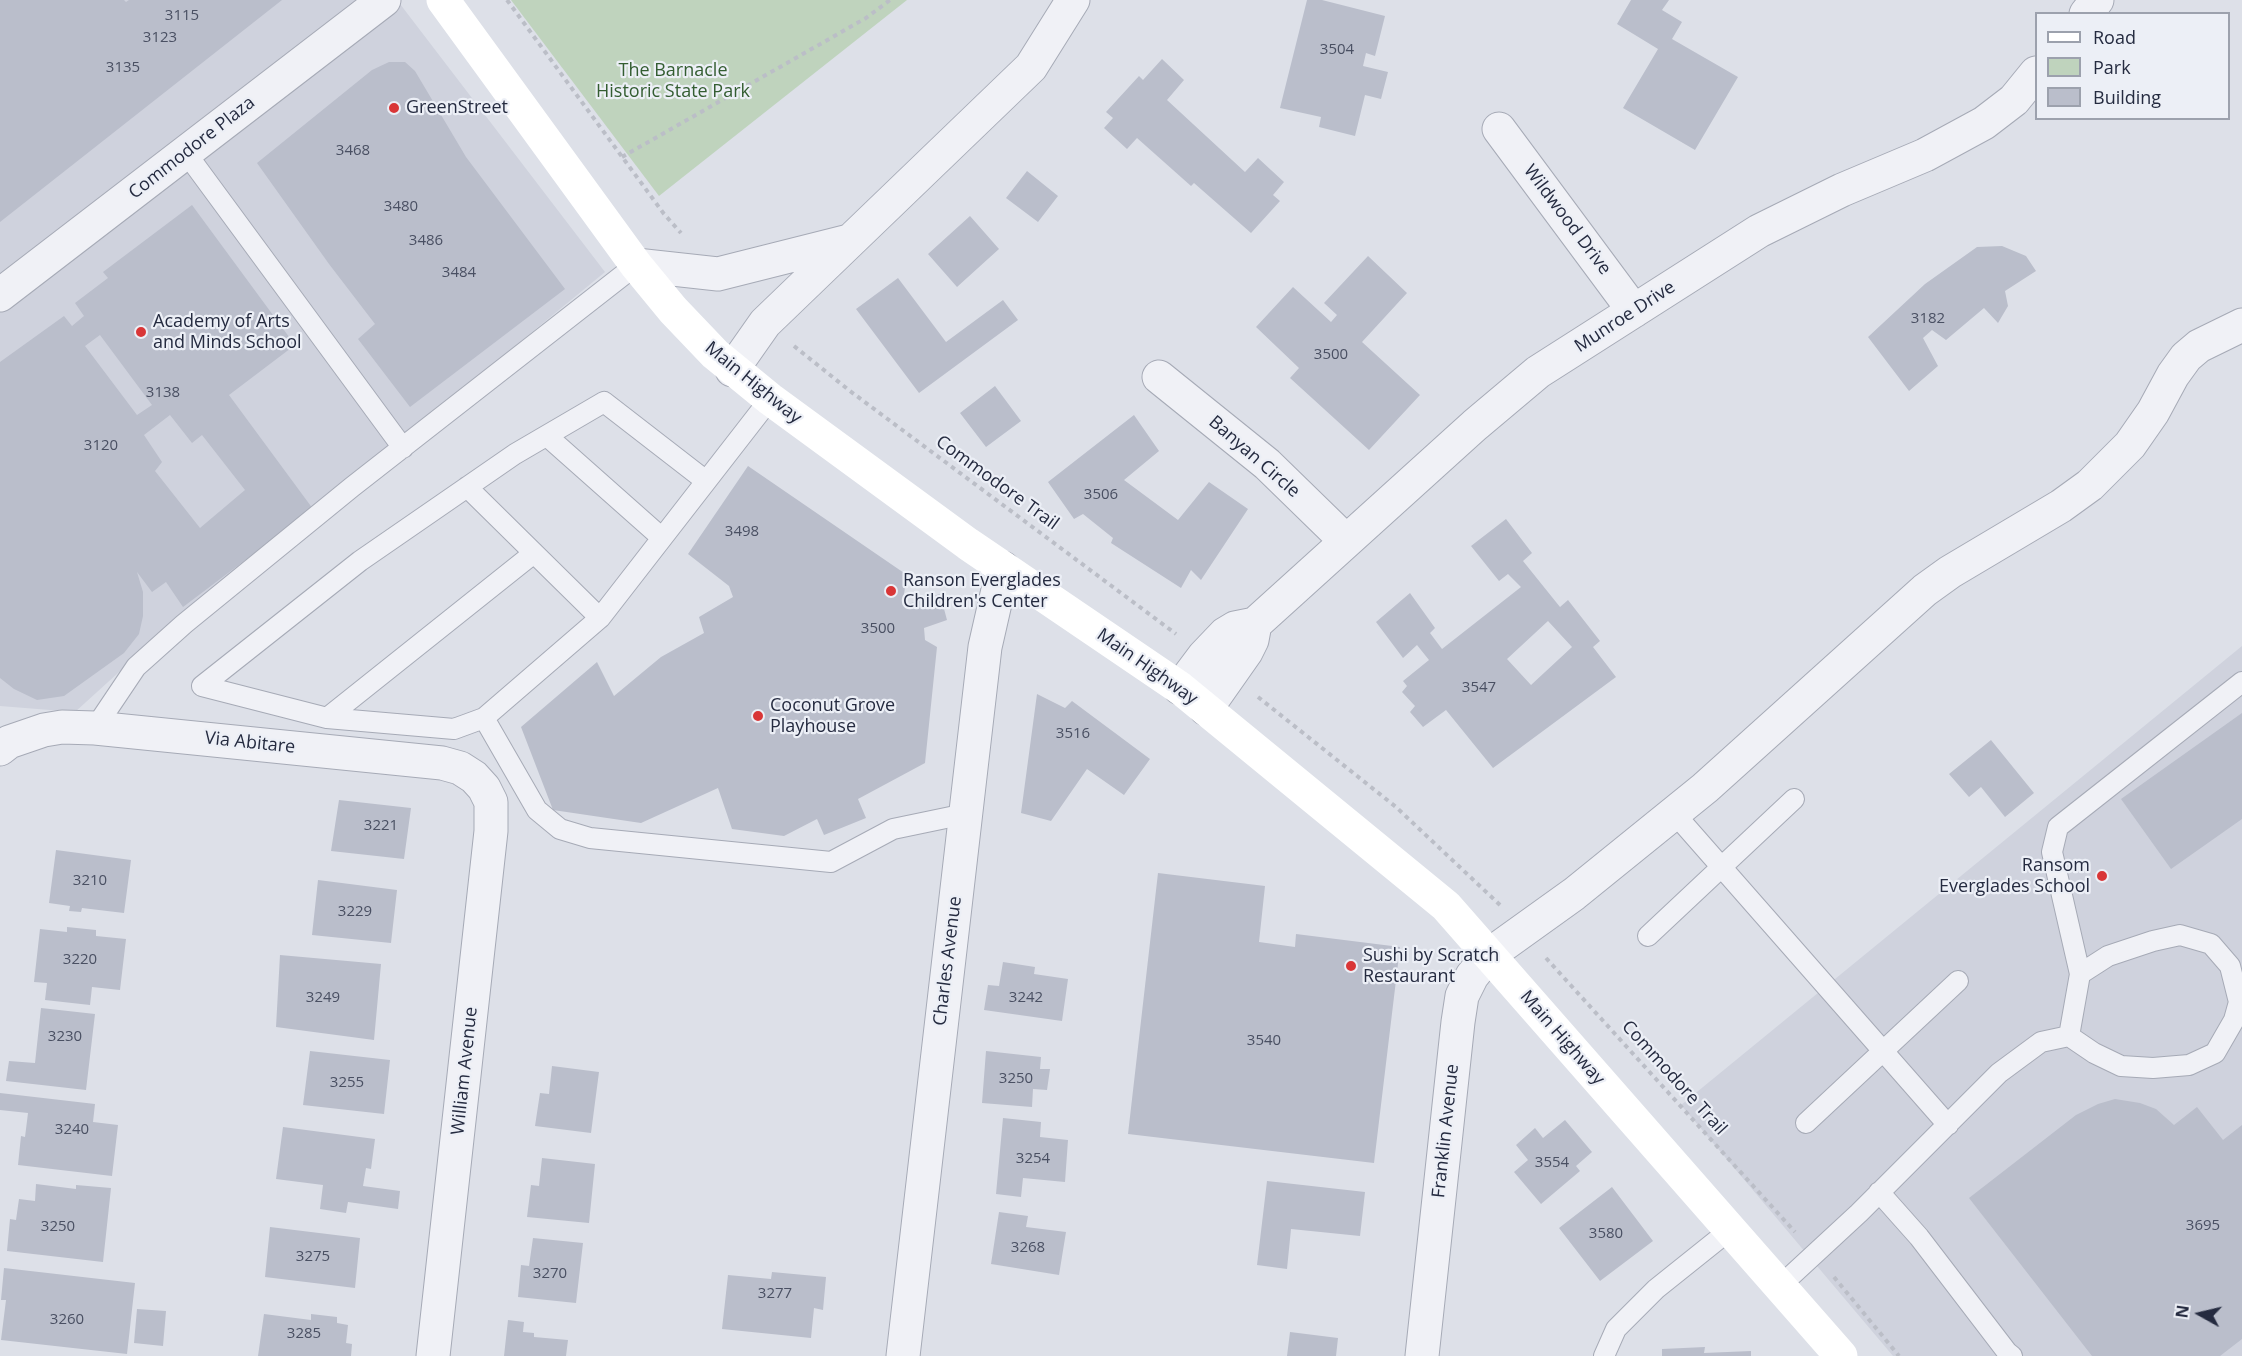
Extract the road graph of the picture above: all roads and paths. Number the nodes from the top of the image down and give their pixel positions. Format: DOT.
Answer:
graph roads {
  1 [pos="384,0"];
  2 [pos="443,0"];
  3 [pos="507,0"];
  4 [pos="890,0"];
  5 [pos="1073,0"];
  6 [pos="2097,0"];
  7 [pos="2088,12"];
  8 [pos="2035,75"];
  9 [pos="1499,129"];
  10 [pos="186,153"];
  11 [pos="622,157"];
  12 [pos="684,236"];
  13 [pos="850,241"];
  14 [pos="636,265"];
  15 [pos="0,295"];
  16 [pos="1635,311"];
  17 [pos="2242,325"];
  18 [pos="792,345"];
  19 [pos="732,370"];
  20 [pos="1159,377"];
  21 [pos="770,399"];
  22 [pos="546,436"];
  23 [pos="402,448"];
  24 [pos="706,481"];
  25 [pos="467,487"];
  26 [pos="662,537"];
  27 [pos="1345,540"];
  28 [pos="534,553"];
  29 [pos="1003,568"];
  30 [pos="600,618"];
  31 [pos="1255,624"];
  32 [pos="1179,636"];
  33 [pos="2242,682"];
  34 [pos="1180,687"];
  35 [pos="1253,693"];
  36 [pos="1206,709"];
  37 [pos="327,718"];
  38 [pos="484,718"];
  39 [pos="95,728"];
  40 [pos="4,746"];
  41 [pos="484,788"];
  42 [pos="1794,799"];
  43 [pos="1674,813"];
  44 [pos="965,814"];
  45 [pos="1722,868"];
  46 [pos="1501,906"];
  47 [pos="1648,936"];
  48 [pos="1531,941"];
  49 [pos="1489,955"];
  50 [pos="2080,974"];
  51 [pos="1958,981"];
  52 [pos="2238,1023"];
  53 [pos="2068,1036"];
  54 [pos="1882,1050"];
  55 [pos="1806,1123"];
  56 [pos="1948,1125"];
  57 [pos="1879,1192"];
  58 [pos="1731,1229"];
  59 [pos="1796,1233"];
  60 [pos="1835,1278"];
  61 [pos="1780,1286"];
  62 [pos="433,1356"];
  63 [pos="903,1356"];
  64 [pos="1422,1356"];
  65 [pos="1604,1356"];
  66 [pos="1841,1356"];
  67 [pos="1899,1356"];
  68 [pos="2012,1356"];
  1 -- 10 [label="street, Commodore Plaza"];
  2 -- 14 [label="main road, Main Highway"];
  3 -- 11 [label="path"];
  4 -- 11 [label="path"];
  5 -- 13 [label="street"];
  6 -- 7 [label="street"];
  8 -- 16 [label="street, Munroe Drive"];
  9 -- 16 [label="street, Wildwood Drive"];
  10 -- 15 [label="street, Commodore Plaza"];
  10 -- 23 [label="lane"];
  11 -- 12 [label="path"];
  13 -- 14 [label="street"];
  13 -- 19 [label="street"];
  14 -- 19 [label="main road, Main Highway"];
  14 -- 23 [label="lane"];
  16 -- 27 [label="street, Munroe Drive"];
  17 -- 43 [label="street, Franklin Avenue"];
  18 -- 32 [label="path, Commodore Trail"];
  19 -- 21 [label="main road, Main Highway"];
  20 -- 27 [label="street, Banyan Circle"];
  21 -- 24 [label="lane"];
  21 -- 29 [label="main road, Main Highway"];
  22 -- 24 [label="lane"];
  22 -- 25 [label="lane"];
  22 -- 26 [label="lane"];
  23 -- 39 [label="lane"];
  24 -- 26 [label="lane"];
  25 -- 28 [label="lane"];
  25 -- 37 [label="lane"];
  26 -- 30 [label="lane"];
  27 -- 31 [label="street, Munroe Drive"];
  28 -- 30 [label="lane"];
  28 -- 37 [label="lane"];
  29 -- 34 [label="main road, Main Highway"];
  29 -- 44 [label="street, Charles Avenue"];
  30 -- 38 [label="lane"];
  31 -- 34 [label="street, Munroe Drive"];
  31 -- 36 [label="street, Munroe Drive"];
  33 -- 50 [label="lane"];
  34 -- 36 [label="main road, Main Highway"];
  35 -- 46 [label="path"];
  36 -- 49 [label="main road, Main Highway"];
  37 -- 38 [label="lane"];
  38 -- 44 [label="lane"];
  39 -- 40 [label="street, Via Abitare"];
  39 -- 41 [label="street, Via Abitare"];
  41 -- 62 [label="street, William Avenue"];
  42 -- 45 [label="lane"];
  43 -- 45 [label="lane"];
  43 -- 48 [label="street, Franklin Avenue"];
  44 -- 63 [label="street, Charles Avenue"];
  45 -- 47 [label="lane"];
  45 -- 54 [label="lane"];
  48 -- 49 [label="street, Franklin Avenue"];
  48 -- 59 [label="path, Commodore Trail"];
  49 -- 58 [label="main road, Main Highway"];
  49 -- 64 [label="street, Franklin Avenue"];
  50 -- 52 [label="lane"];
  50 -- 53 [label="lane"];
  51 -- 54 [label="lane"];
  52 -- 53 [label="lane"];
  53 -- 56 [label="lane"];
  54 -- 55 [label="lane"];
  54 -- 56 [label="lane"];
  56 -- 57 [label="lane"];
  57 -- 61 [label="lane"];
  57 -- 68 [label="lane"];
  58 -- 61 [label="main road, Main Highway"];
  58 -- 65 [label="lane"];
  60 -- 67 [label="path"];
  61 -- 66 [label="main road, Main Highway"];
}
